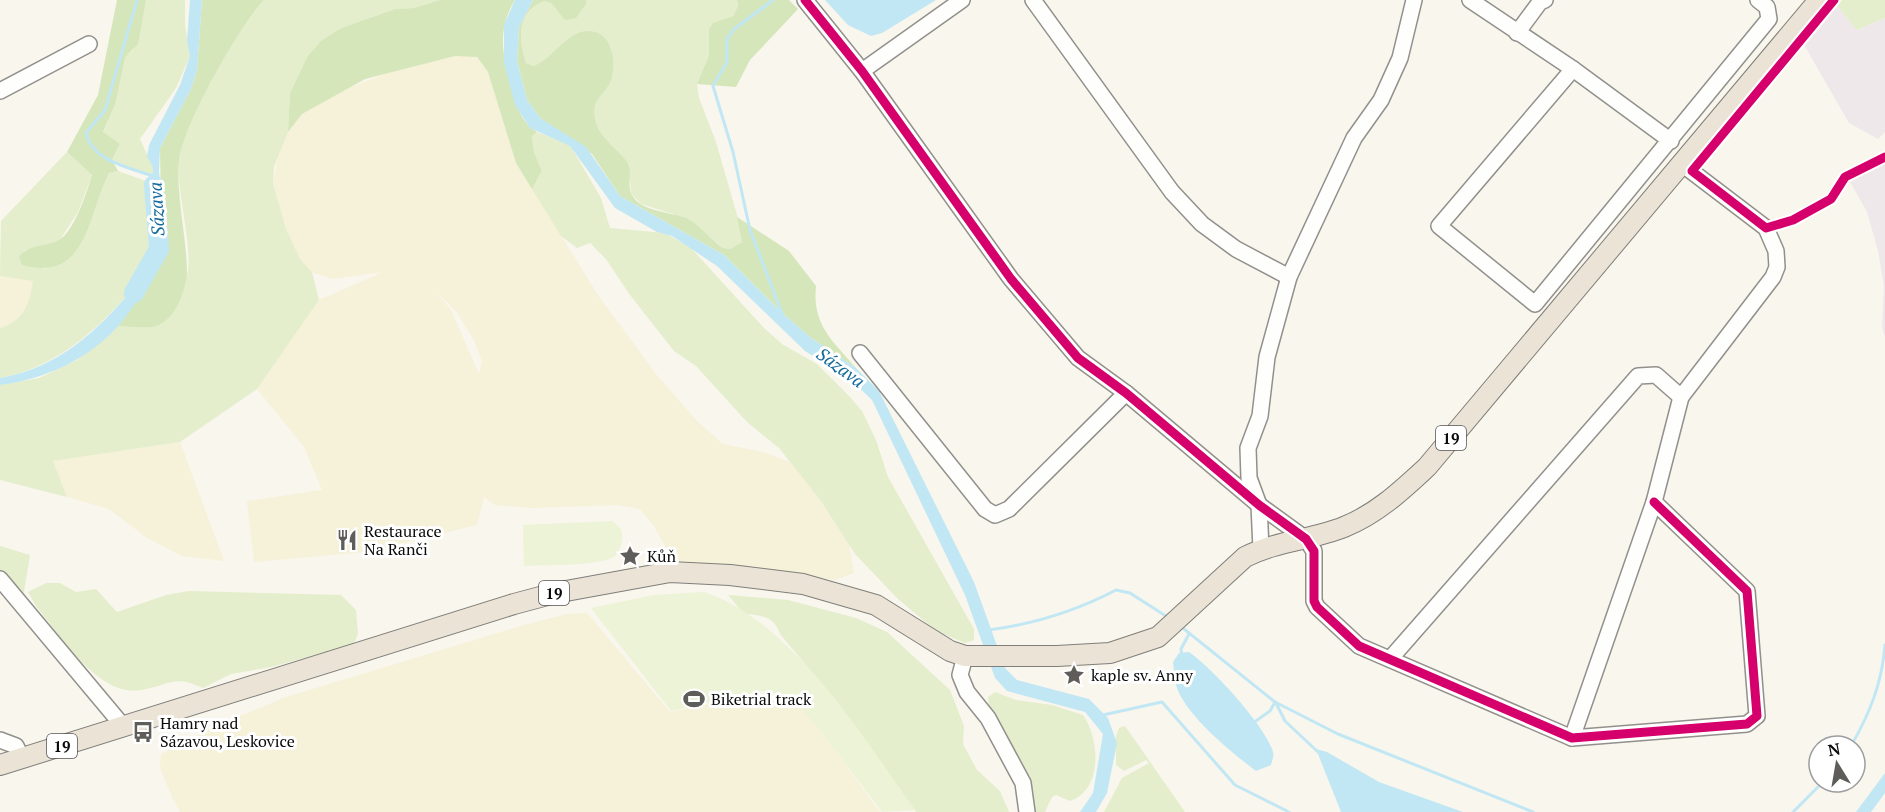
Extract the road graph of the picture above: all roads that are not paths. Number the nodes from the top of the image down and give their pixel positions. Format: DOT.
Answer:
graph roads {
  1 [pos="805,0"];
  2 [pos="962,0"];
  3 [pos="1033,0"];
  4 [pos="1414,0"];
  5 [pos="1470,0"];
  6 [pos="1545,0"];
  7 [pos="1758,0"];
  8 [pos="1818,0"];
  9 [pos="1517,33"];
  10 [pos="89,44"];
  11 [pos="1573,69"];
  12 [pos="862,71"];
  13 [pos="0,91"];
  14 [pos="1671,141"];
  15 [pos="1682,165"];
  16 [pos="1289,277"];
  17 [pos="860,353"];
  18 [pos="1126,393"];
  19 [pos="1681,397"];
  20 [pos="1654,502"];
  21 [pos="1259,505"];
  22 [pos="1306,539"];
  23 [pos="1261,549"];
  24 [pos="0,579"];
  25 [pos="964,656"];
  26 [pos="1390,659"];
  27 [pos="123,726"];
  28 [pos="1572,738"];
  29 [pos="0,740"];
  30 [pos="22,758"];
  31 [pos="0,765"];
  32 [pos="1028,812"];
  1 -- 12 [label="street"];
  2 -- 12 [label="street"];
  3 -- 16 [label="street"];
  4 -- 16 [label="street"];
  5 -- 9 [label="street"];
  6 -- 9 [label="street"];
  7 -- 14 [label="street"];
  8 -- 15 [label="main road, 19"];
  9 -- 11 [label="street"];
  10 -- 13 [label="street"];
  11 -- 14 [label="street"];
  11 -- 14 [label="street"];
  12 -- 18 [label="street"];
  15 -- 19 [label="street"];
  15 -- 22 [label="main road, 19"];
  16 -- 21 [label="street"];
  17 -- 18 [label="street"];
  18 -- 21 [label="street"];
  19 -- 20 [label="street"];
  19 -- 26 [label="street"];
  20 -- 28 [label="street"];
  20 -- 28 [label="street"];
  21 -- 22 [label="street"];
  21 -- 23 [label="street"];
  22 -- 23 [label="main road, 19"];
  22 -- 26 [label="street"];
  23 -- 25 [label="main road, 19"];
  24 -- 27 [label="street"];
  25 -- 27 [label="main road, 19"];
  25 -- 32 [label="street"];
  26 -- 28 [label="street"];
  27 -- 30 [label="main road, 19"];
  29 -- 30 [label="street"];
  30 -- 31 [label="main road, 19"];
}
